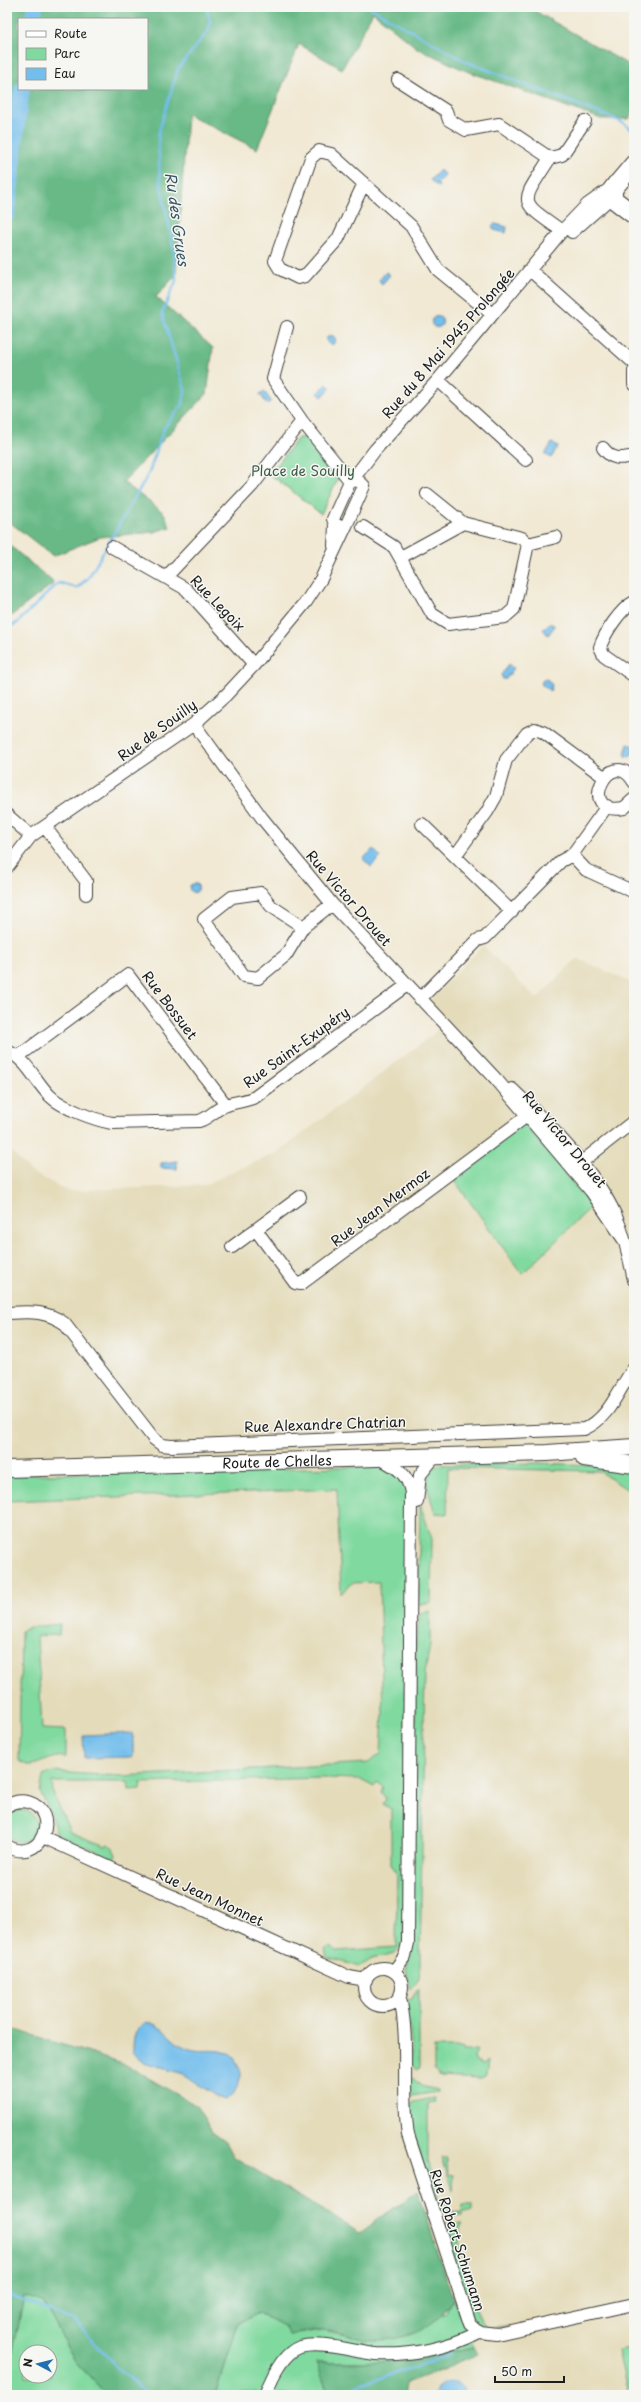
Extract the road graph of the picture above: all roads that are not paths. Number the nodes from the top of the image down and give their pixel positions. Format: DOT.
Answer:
graph roads {
  1 [pos="398,80"];
  2 [pos="585,121"];
  3 [pos="634,156"];
  4 [pos="550,158"];
  5 [pos="634,164"];
  6 [pos="634,170"];
  7 [pos="364,183"];
  8 [pos="612,198"];
  9 [pos="634,215"];
  10 [pos="562,231"];
  11 [pos="551,246"];
  12 [pos="530,270"];
  13 [pos="492,314"];
  14 [pos="287,327"];
  15 [pos="634,363"];
  16 [pos="634,371"];
  17 [pos="438,380"];
  18 [pos="634,384"];
  19 [pos="302,421"];
  20 [pos="603,448"];
  21 [pos="634,456"];
  22 [pos="368,460"];
  23 [pos="526,460"];
  24 [pos="352,480"];
  25 [pos="364,486"];
  26 [pos="427,494"];
  27 [pos="463,523"];
  28 [pos="351,524"];
  29 [pos="556,537"];
  30 [pos="528,544"];
  31 [pos="112,547"];
  32 [pos="401,557"];
  33 [pos="167,576"];
  34 [pos="634,602"];
  35 [pos="254,665"];
  36 [pos="634,676"];
  37 [pos="194,724"];
  38 [pos="632,776"];
  39 [pos="604,777"];
  40 [pos="634,801"];
  41 [pos="607,806"];
  42 [pos="7,815"];
  43 [pos="422,824"];
  44 [pos="45,827"];
  45 [pos="31,836"];
  46 [pos="572,855"];
  47 [pos="454,856"];
  48 [pos="7,867"];
  49 [pos="634,892"];
  50 [pos="86,894"];
  51 [pos="332,904"];
  52 [pos="512,912"];
  53 [pos="303,927"];
  54 [pos="407,985"];
  55 [pos="423,1001"];
  56 [pos="7,1051"];
  57 [pos="18,1056"];
  58 [pos="226,1105"];
  59 [pos="531,1113"];
  60 [pos="634,1121"];
  61 [pos="577,1166"];
  62 [pos="300,1197"];
  63 [pos="256,1230"];
  64 [pos="232,1247"];
  65 [pos="634,1280"];
  66 [pos="7,1313"];
  67 [pos="633,1370"];
  68 [pos="634,1447"];
  69 [pos="547,1453"];
  70 [pos="436,1455"];
  71 [pos="376,1457"];
  72 [pos="634,1465"];
  73 [pos="7,1469"];
  74 [pos="412,1673"];
  75 [pos="7,1806"];
  76 [pos="43,1837"];
  77 [pos="7,1846"];
  78 [pos="394,1971"];
  79 [pos="366,1980"];
  80 [pos="400,1998"];
  81 [pos="384,2007"];
  82 [pos="404,2021"];
  83 [pos="634,2304"];
  84 [pos="479,2332"];
  85 [pos="265,2395"];
  1 -- 4 [label="street"];
  2 -- 4 [label="street"];
  3 -- 10 [label="street, Rue du 8 Mai 1945 Prolongée"];
  4 -- 10 [label="street"];
  5 -- 8 [label="highway"];
  6 -- 8 [label="street, Rue du 8 Mai 1945 Prolongée"];
  7 -- 7 [label="street"];
  7 -- 13 [label="street"];
  8 -- 9 [label="highway"];
  8 -- 11 [label="street, Rue du 8 Mai 1945 Prolongée"];
  10 -- 11 [label="street, Rue du 8 Mai 1945 Prolongée"];
  11 -- 12 [label="street, Rue du 8 Mai 1945 Prolongée"];
  12 -- 13 [label="street, Rue du 8 Mai 1945 Prolongée"];
  12 -- 15 [label="street"];
  13 -- 17 [label="street, Rue du 8 Mai 1945 Prolongée"];
  14 -- 19 [label="street"];
  16 -- 18 [label="street"];
  17 -- 22 [label="street, Rue du 8 Mai 1945 Prolongée"];
  17 -- 23 [label="street"];
  19 -- 24 [label="street"];
  19 -- 33 [label="street"];
  20 -- 21 [label="street"];
  22 -- 24 [label="street, Rue du 8 Mai 1945 Prolongée"];
  22 -- 25 [label="street"];
  24 -- 25 [label="street"];
  24 -- 28 [label="street, Rue du 8 Mai 1945 Prolongée"];
  25 -- 28 [label="street"];
  26 -- 27 [label="street"];
  27 -- 30 [label="street"];
  27 -- 32 [label="street"];
  28 -- 32 [label="street"];
  28 -- 35 [label="street, Rue de Souilly"];
  29 -- 30 [label="street"];
  30 -- 32 [label="street"];
  31 -- 33 [label="street, Rue Legoix"];
  33 -- 35 [label="street, Rue Legoix"];
  34 -- 36 [label="street"];
  35 -- 37 [label="street, Rue de Souilly"];
  37 -- 44 [label="street, Rue de Souilly"];
  37 -- 51 [label="street, Rue Victor Drouet"];
  38 -- 39 [label="street"];
  39 -- 41 [label="street"];
  39 -- 47 [label="street"];
  40 -- 41 [label="street"];
  41 -- 46 [label="street"];
  42 -- 45 [label="street"];
  43 -- 47 [label="street"];
  44 -- 45 [label="street, Rue de Souilly"];
  44 -- 50 [label="street"];
  45 -- 48 [label="street, Rue de Souilly"];
  46 -- 49 [label="street"];
  46 -- 52 [label="street"];
  47 -- 52 [label="street"];
  51 -- 53 [label="street"];
  51 -- 54 [label="street, Rue Victor Drouet"];
  52 -- 55 [label="street"];
  53 -- 53 [label="street"];
  54 -- 55 [label="street, Rue Victor Drouet"];
  54 -- 58 [label="street, Rue Saint-Exupéry"];
  55 -- 59 [label="street, Rue Victor Drouet"];
  56 -- 57 [label="street, Rue Saint-Exupéry"];
  57 -- 58 [label="street, Rue Saint-Exupéry"];
  57 -- 58 [label="street, Rue Bossuet"];
  59 -- 61 [label="street, Rue Victor Drouet"];
  59 -- 63 [label="street, Rue Jean Mermoz"];
  60 -- 61 [label="street"];
  61 -- 65 [label="street, Rue Victor Drouet"];
  62 -- 63 [label="street"];
  63 -- 64 [label="street"];
  66 -- 67 [label="street, Rue Alexandre Chatrian"];
  68 -- 69 [label="main road, Route de Chelles"];
  69 -- 70 [label="main road, Route de Chelles"];
  69 -- 72 [label="main road, Route de Chelles"];
  70 -- 71 [label="main road, Route de Chelles"];
  70 -- 74 [label="street"];
  71 -- 73 [label="main road, Route de Chelles"];
  71 -- 74 [label="street"];
  74 -- 78 [label="street"];
  75 -- 76 [label="street"];
  76 -- 77 [label="street"];
  76 -- 79 [label="street, Rue Jean Monnet"];
  78 -- 79 [label="street"];
  78 -- 80 [label="street"];
  79 -- 81 [label="street"];
  80 -- 81 [label="street"];
  80 -- 82 [label="street, Rue Robert Schumann"];
  81 -- 82 [label="street"];
  82 -- 84 [label="street, Rue Robert Schumann"];
  83 -- 84 [label="street, Rue Robert Schumann"];
  84 -- 85 [label="street"];
}
